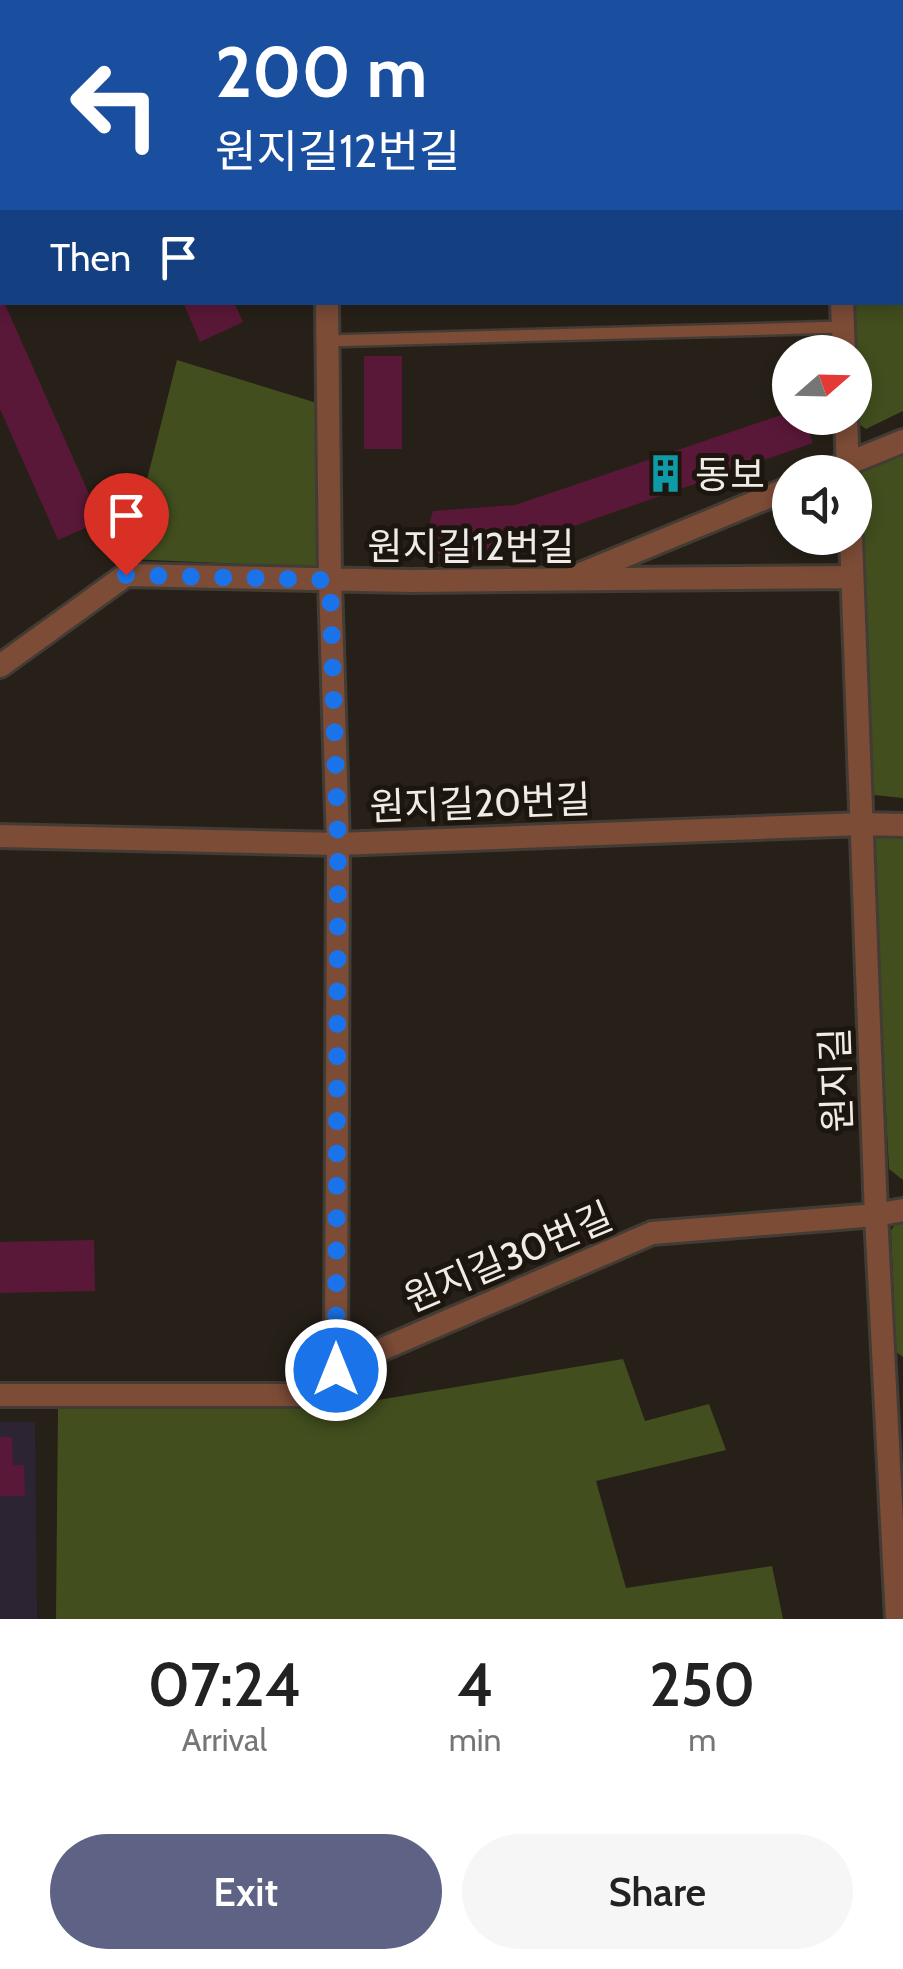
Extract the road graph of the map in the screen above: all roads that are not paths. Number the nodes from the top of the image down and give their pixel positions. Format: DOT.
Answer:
graph roads {
  1 [pos="327,305"];
  2 [pos="842,305"];
  3 [pos="842,327"];
  4 [pos="843,335"];
  5 [pos="326,341"];
  6 [pos="903,441"];
  7 [pos="872,456"];
  8 [pos="772,495"];
  9 [pos="851,555"];
  10 [pos="852,577"];
  11 [pos="330,580"];
  12 [pos="563,581"];
  13 [pos="0,666"];
  14 [pos="862,824"];
  15 [pos="903,825"];
  16 [pos="0,836"];
  17 [pos="338,844"];
  18 [pos="903,1210"];
  19 [pos="876,1215"];
  20 [pos="336,1370"];
  21 [pos="0,1395"];
  22 [pos="898,1619"];
  1 -- 5 [label="street"];
  2 -- 3 [label="street"];
  3 -- 4 [label="street"];
  3 -- 5 [label="lane"];
  5 -- 11 [label="street"];
  6 -- 7 [label="street"];
  8 -- 12 [label="street"];
  9 -- 10 [label="street, 원지길"];
  10 -- 12 [label="street, 원지길12번길"];
  10 -- 14 [label="street, 원지길"];
  11 -- 12 [label="street, 원지길12번길"];
  11 -- 13 [label="street, 원지길12번길"];
  11 -- 17 [label="street"];
  14 -- 15 [label="street, 원지길20번길"];
  14 -- 17 [label="street, 원지길20번길"];
  14 -- 19 [label="street, 원지길"];
  16 -- 17 [label="street, 원지길20번길"];
  17 -- 20 [label="street"];
  18 -- 19 [label="street, 원지길30번길"];
  19 -- 20 [label="street, 원지길30번길"];
  19 -- 22 [label="street, 원지길"];
  20 -- 21 [label="street, 원지길30번길"];
}
